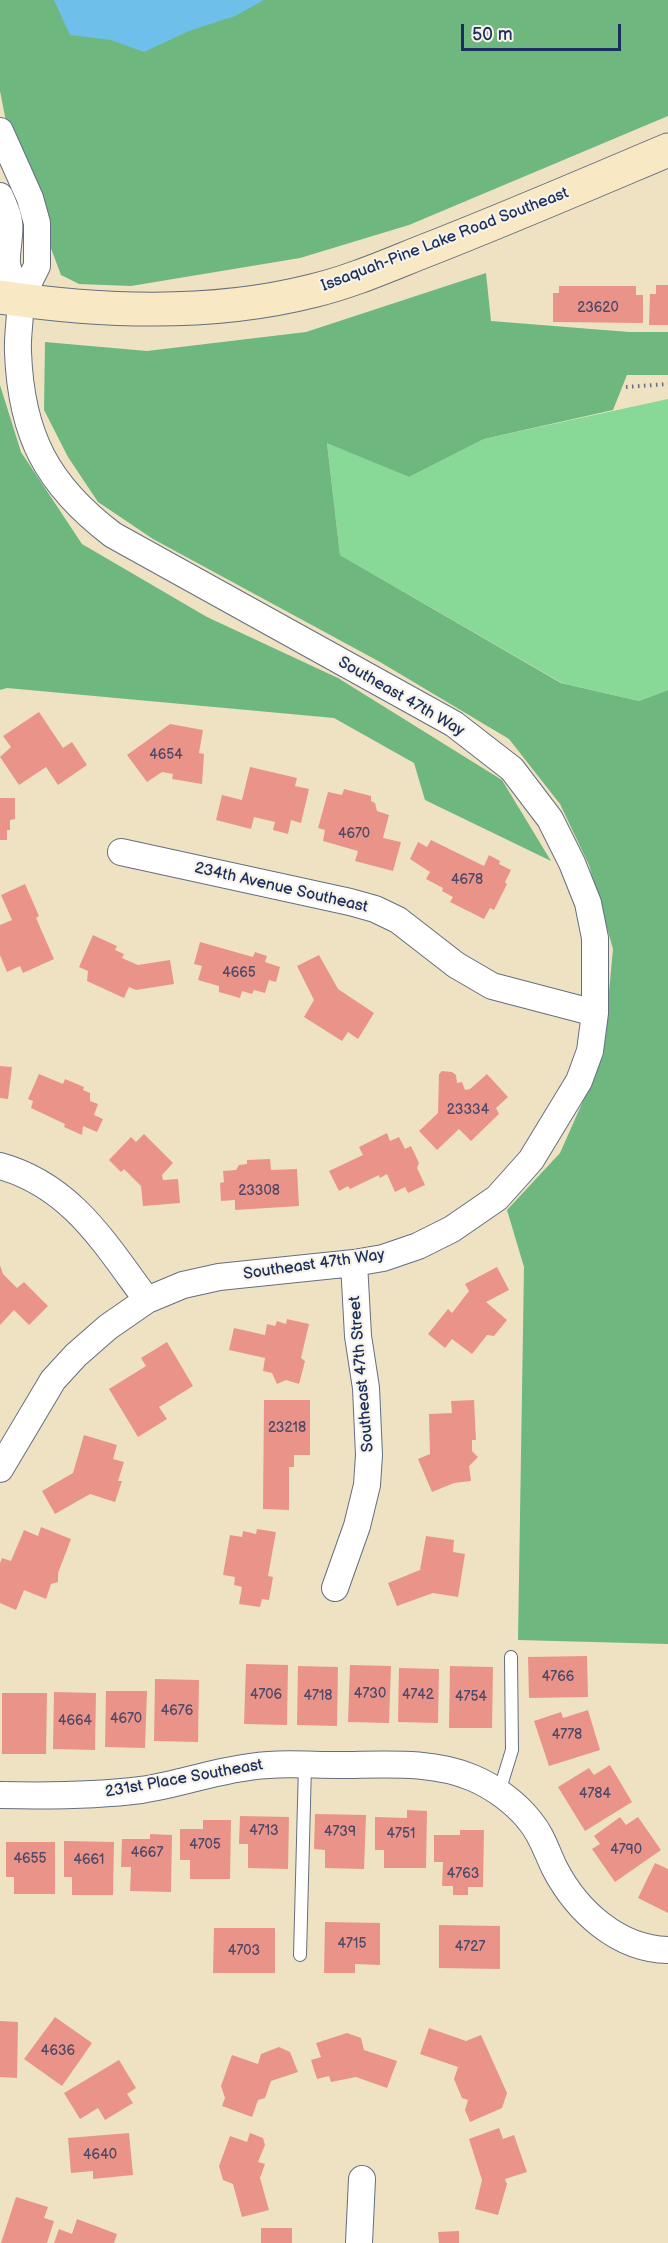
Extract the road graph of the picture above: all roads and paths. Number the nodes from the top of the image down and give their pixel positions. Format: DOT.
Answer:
graph roads {
  1 [pos="0,131"];
  2 [pos="668,150"];
  3 [pos="0,196"];
  4 [pos="10,298"];
  5 [pos="668,384"];
  6 [pos="626,387"];
  7 [pos="121,852"];
  8 [pos="595,1013"];
  9 [pos="0,1166"];
  10 [pos="354,1263"];
  11 [pos="147,1300"];
  12 [pos="0,1469"];
  13 [pos="335,1588"];
  14 [pos="511,1657"];
  15 [pos="305,1765"];
  16 [pos="499,1792"];
  17 [pos="0,1795"];
  18 [pos="668,1950"];
  19 [pos="300,1955"];
  20 [pos="362,2179"];
  21 [pos="359,2243"];
  1 -- 4 [label="street"];
  2 -- 4 [label="main road, Issaquah-Pine Lake Road Southeast"];
  3 -- 4 [label="street"];
  4 -- 8 [label="street, Southeast 47th Way"];
  5 -- 6 [label="path"];
  7 -- 8 [label="street, 234th Avenue Southeast"];
  8 -- 10 [label="street, Southeast 47th Way"];
  9 -- 11 [label="street"];
  10 -- 11 [label="street, Southeast 47th Way"];
  10 -- 13 [label="street, Southeast 47th Street"];
  11 -- 12 [label="street, Southeast 47th Way"];
  14 -- 16 [label="lane"];
  15 -- 16 [label="street, 231st Place Southeast"];
  15 -- 17 [label="street, 231st Place Southeast"];
  15 -- 19 [label="lane"];
  16 -- 18 [label="street, 231st Place Southeast"];
  20 -- 21 [label="street"];
}
